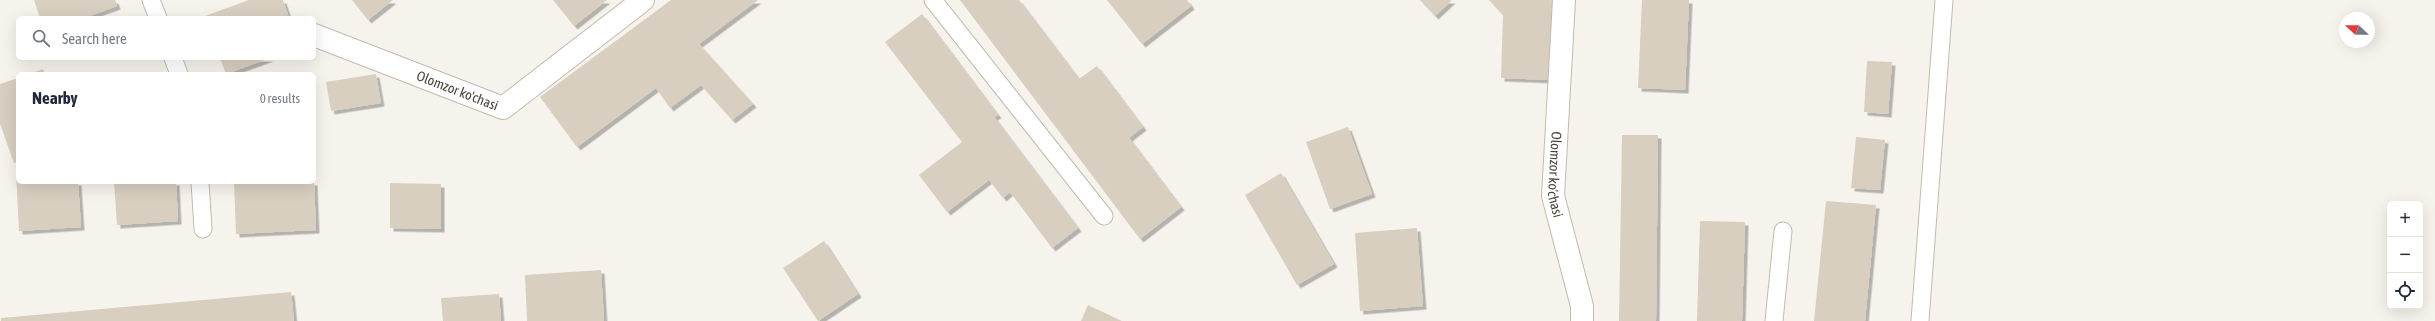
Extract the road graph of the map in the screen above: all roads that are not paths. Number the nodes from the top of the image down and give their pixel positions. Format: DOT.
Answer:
graph roads {
  1 [pos="151,0"];
  2 [pos="643,0"];
  3 [pos="933,0"];
  4 [pos="1564,0"];
  5 [pos="1944,0"];
  6 [pos="157,16"];
  7 [pos="316,36"];
  8 [pos="174,60"];
  9 [pos="178,72"];
  10 [pos="200,184"];
  11 [pos="1104,216"];
  12 [pos="203,229"];
  13 [pos="1783,231"];
  14 [pos="1582,321"];
  15 [pos="1774,321"];
  16 [pos="1920,321"];
  1 -- 6 [label="lane"];
  2 -- 7 [label="street, Olomzor ko'chasi"];
  3 -- 11 [label="lane"];
  4 -- 14 [label="street, Olomzor ko'chasi"];
  5 -- 16 [label="lane"];
  8 -- 9 [label="lane"];
  10 -- 12 [label="lane"];
  13 -- 15 [label="lane"];
}
